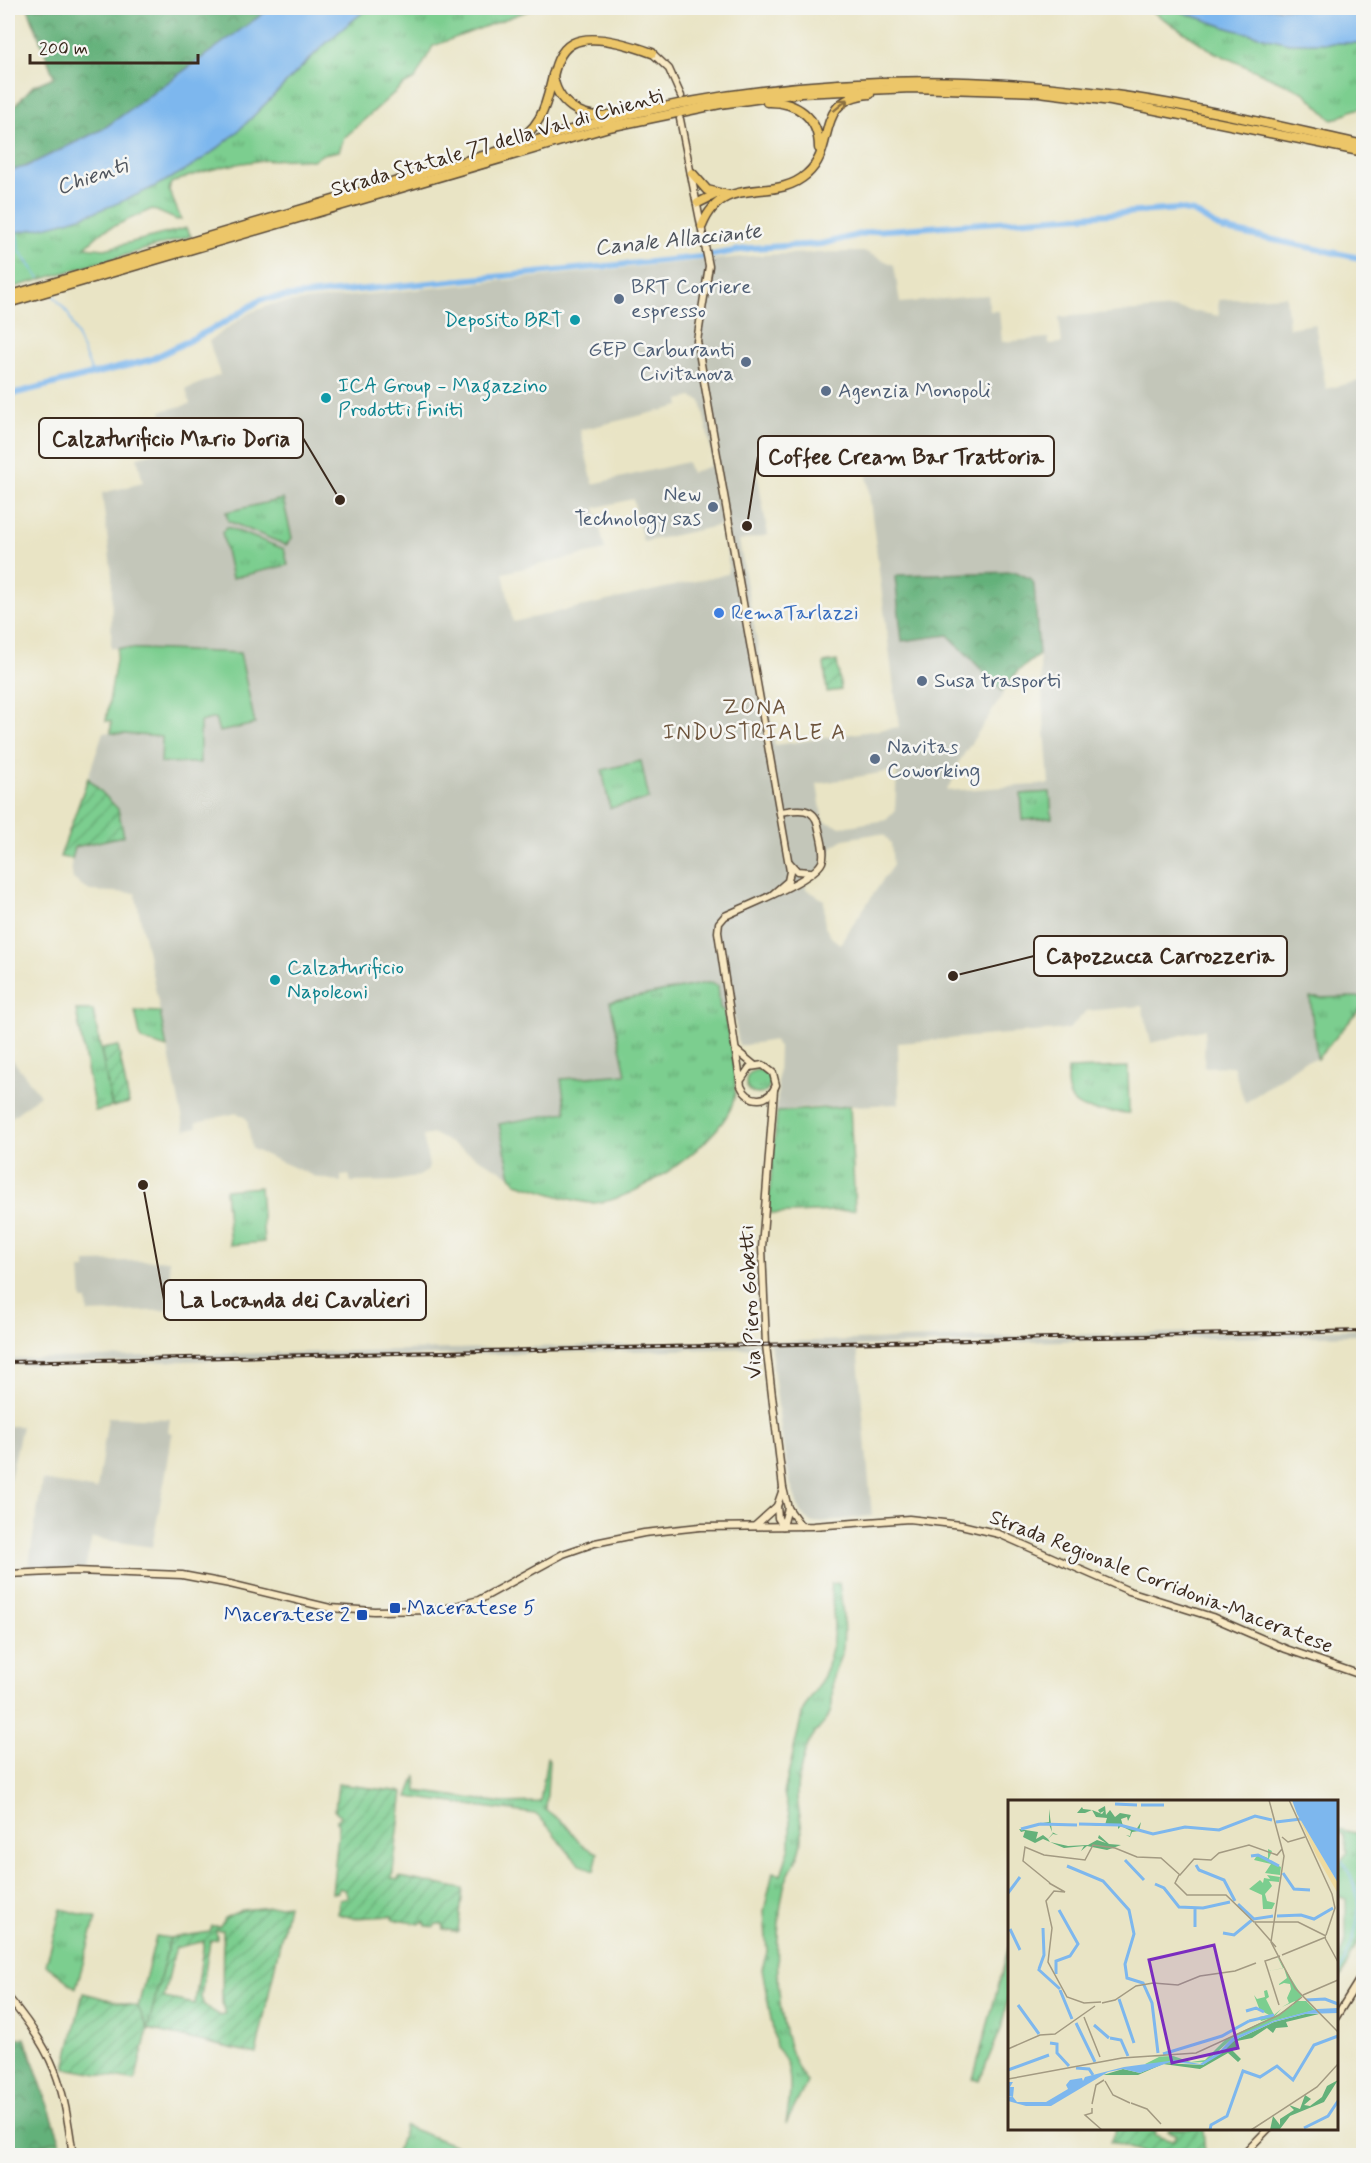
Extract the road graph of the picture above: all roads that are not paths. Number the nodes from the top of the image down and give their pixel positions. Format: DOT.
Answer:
graph roads {
  1 [pos="654,49"];
  2 [pos="552,70"];
  3 [pos="980,90"];
  4 [pos="678,97"];
  5 [pos="700,100"];
  6 [pos="650,117"];
  7 [pos="683,118"];
  8 [pos="1322,139"];
  9 [pos="1339,143"];
  10 [pos="1364,145"];
  11 [pos="1364,152"];
  12 [pos="819,158"];
  13 [pos="692,173"];
  14 [pos="386,183"];
  15 [pos="718,194"];
  16 [pos="729,195"];
  17 [pos="698,203"];
  18 [pos="714,204"];
  19 [pos="702,226"];
  20 [pos="223,236"];
  21 [pos="187,247"];
  22 [pos="8,296"];
  23 [pos="8,303"];
  24 [pos="780,812"];
  25 [pos="789,862"];
  26 [pos="811,872"];
  27 [pos="773,894"];
  28 [pos="736,1050"];
  29 [pos="754,1065"];
  30 [pos="741,1080"];
  31 [pos="774,1089"];
  32 [pos="759,1100"];
  33 [pos="773,1114"];
  34 [pos="783,1488"];
  35 [pos="777,1506"];
  36 [pos="788,1508"];
  37 [pos="754,1526"];
  38 [pos="783,1526"];
  39 [pos="801,1526"];
  40 [pos="8,1574"];
  41 [pos="1364,1676"];
  42 [pos="1364,1972"];
  43 [pos="8,1997"];
  44 [pos="1338,2014"];
  45 [pos="1267,2130"];
  46 [pos="73,2156"];
  47 [pos="1242,2156"];
  1 -- 2 [label="highway"];
  1 -- 4 [label="street"];
  2 -- 5 [label="highway"];
  2 -- 14 [label="highway"];
  3 -- 6 [label="highway, Strada Statale 77 della Val di Chienti"];
  3 -- 8 [label="highway, Strada Statale 77 della Val di Chienti"];
  12 -- 3 [label="highway, one-way"];
  5 -- 8 [label="highway, Strada Statale 77 della Val di Chienti"];
  5 -- 14 [label="highway, Strada Statale 77 della Val di Chienti"];
  6 -- 12 [label="highway"];
  6 -- 20 [label="highway, Strada Statale 77 della Val di Chienti"];
  7 -- 13 [label="street"];
  8 -- 9 [label="highway, Strada Statale 77 della Val di Chienti"];
  9 -- 10 [label="highway, Strada Statale 77 della Val di Chienti"];
  9 -- 11 [label="highway, Strada Statale 77 della Val di Chienti"];
  12 -- 16 [label="highway"];
  13 -- 15 [label="highway"];
  13 -- 17 [label="street"];
  14 -- 20 [label="highway, Strada Statale 77 della Val di Chienti"];
  15 -- 16 [label="highway"];
  15 -- 17 [label="highway"];
  16 -- 18 [label="highway"];
  17 -- 18 [label="highway"];
  17 -- 19 [label="street"];
  18 -- 19 [label="highway"];
  19 -- 24 [label="street"];
  20 -- 21 [label="highway, Strada Statale 77 della Val di Chienti"];
  21 -- 22 [label="highway, Strada Statale 77 della Val di Chienti"];
  21 -- 23 [label="highway, Strada Statale 77 della Val di Chienti"];
  24 -- 25 [label="street"];
  24 -- 26 [label="street"];
  25 -- 26 [label="street"];
  25 -- 27 [label="street"];
  26 -- 27 [label="street"];
  27 -- 28 [label="street"];
  28 -- 29 [label="street"];
  28 -- 30 [label="street"];
  29 -- 30 [label="street"];
  29 -- 31 [label="street"];
  30 -- 32 [label="street"];
  31 -- 32 [label="street"];
  31 -- 33 [label="street, Via Piero Gobetti"];
  32 -- 33 [label="street"];
  33 -- 34 [label="street, Via Piero Gobetti"];
  34 -- 35 [label="street"];
  34 -- 36 [label="street, Via Piero Gobetti"];
  35 -- 37 [label="street"];
  35 -- 38 [label="street"];
  36 -- 38 [label="street"];
  36 -- 39 [label="street"];
  37 -- 38 [label="street, Strada Regionale Corridonia‐Maceratese"];
  37 -- 40 [label="street, Strada Regionale Corridonia‐Maceratese"];
  38 -- 39 [label="street, Strada Regionale Corridonia‐Maceratese"];
  39 -- 41 [label="street, Strada Regionale Corridonia‐Maceratese"];
  42 -- 44 [label="street"];
  43 -- 46 [label="street"];
  45 -- 47 [label="street"];
}
